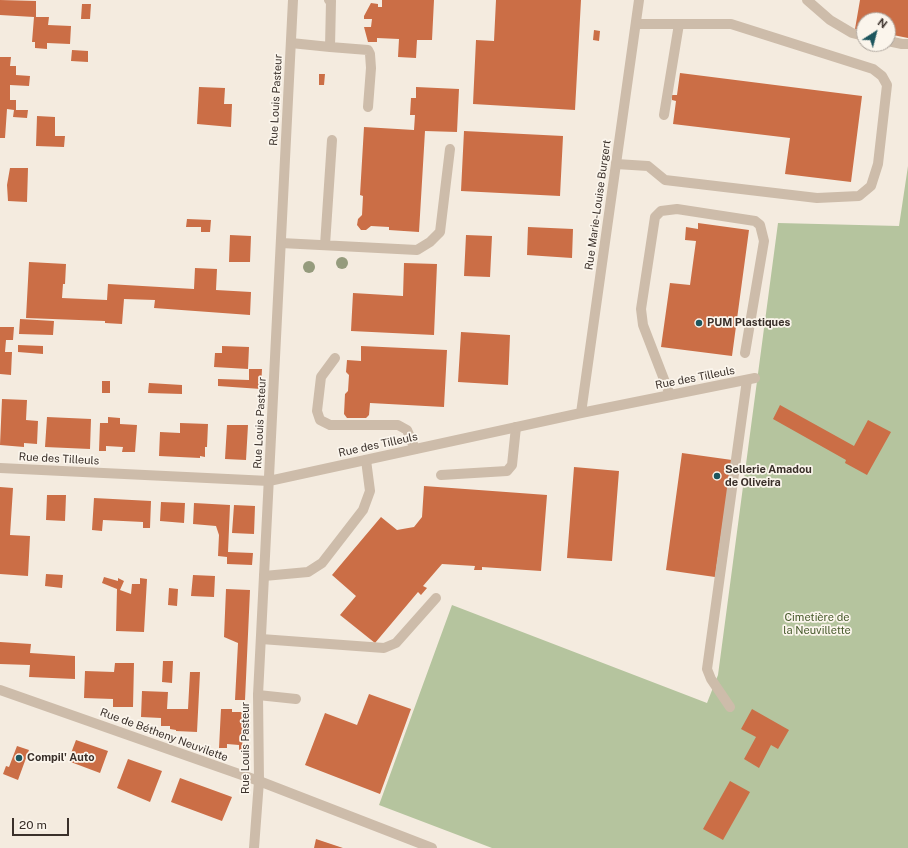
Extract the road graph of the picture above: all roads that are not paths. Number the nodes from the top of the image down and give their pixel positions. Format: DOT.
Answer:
graph roads {
  1 [pos="293,0"];
  2 [pos="329,0"];
  3 [pos="639,0"];
  4 [pos="806,0"];
  5 [pos="636,24"];
  6 [pos="679,24"];
  7 [pos="856,34"];
  8 [pos="290,43"];
  9 [pos="896,43"];
  10 [pos="908,44"];
  11 [pos="330,47"];
  12 [pos="368,107"];
  13 [pos="664,115"];
  14 [pos="332,140"];
  15 [pos="450,148"];
  16 [pos="616,164"];
  17 [pos="281,243"];
  18 [pos="325,246"];
  19 [pos="744,353"];
  20 [pos="335,358"];
  21 [pos="670,395"];
  22 [pos="581,413"];
  23 [pos="516,427"];
  24 [pos="415,449"];
  25 [pos="366,460"];
  26 [pos="0,468"];
  27 [pos="441,475"];
  28 [pos="269,481"];
  29 [pos="264,576"];
  30 [pos="436,598"];
  31 [pos="261,639"];
  32 [pos="0,690"];
  33 [pos="258,695"];
  34 [pos="296,699"];
  35 [pos="730,707"];
  36 [pos="259,781"];
  37 [pos="254,848"];
  38 [pos="432,848"];
  1 -- 8 [label="street, Rue Louis Pasteur"];
  2 -- 11 [label="street"];
  3 -- 5 [label="street, Rue Marie-Louise Burgert"];
  4 -- 7 [label="street"];
  5 -- 6 [label="street"];
  5 -- 16 [label="street, Rue Marie-Louise Burgert"];
  6 -- 13 [label="street"];
  6 -- 16 [label="street"];
  8 -- 11 [label="street"];
  8 -- 17 [label="street, Rue Louis Pasteur"];
  9 -- 10 [label="street"];
  11 -- 12 [label="street"];
  14 -- 18 [label="street"];
  15 -- 18 [label="street"];
  16 -- 22 [label="street, Rue Marie-Louise Burgert"];
  17 -- 18 [label="street"];
  17 -- 28 [label="street, Rue Louis Pasteur"];
  19 -- 21 [label="street"];
  20 -- 24 [label="street"];
  21 -- 22 [label="street, Rue des Tilleuls"];
  21 -- 35 [label="street, Rue des Tilleuls"];
  22 -- 23 [label="street, Rue des Tilleuls"];
  23 -- 24 [label="street, Rue des Tilleuls"];
  23 -- 27 [label="street"];
  24 -- 25 [label="street, Rue des Tilleuls"];
  25 -- 28 [label="street, Rue des Tilleuls"];
  25 -- 29 [label="street"];
  26 -- 28 [label="street, Rue des Tilleuls"];
  28 -- 29 [label="street, Rue Louis Pasteur"];
  29 -- 31 [label="street, Rue Louis Pasteur"];
  30 -- 31 [label="street"];
  31 -- 33 [label="street, Rue Louis Pasteur"];
  32 -- 36 [label="street, Rue de Bétheny Neuvilette"];
  33 -- 34 [label="street"];
  33 -- 36 [label="street, Rue Louis Pasteur"];
  36 -- 37 [label="street, Rue Louis Pasteur"];
  36 -- 38 [label="street, Rue de Bétheny Neuvilette"];
}
